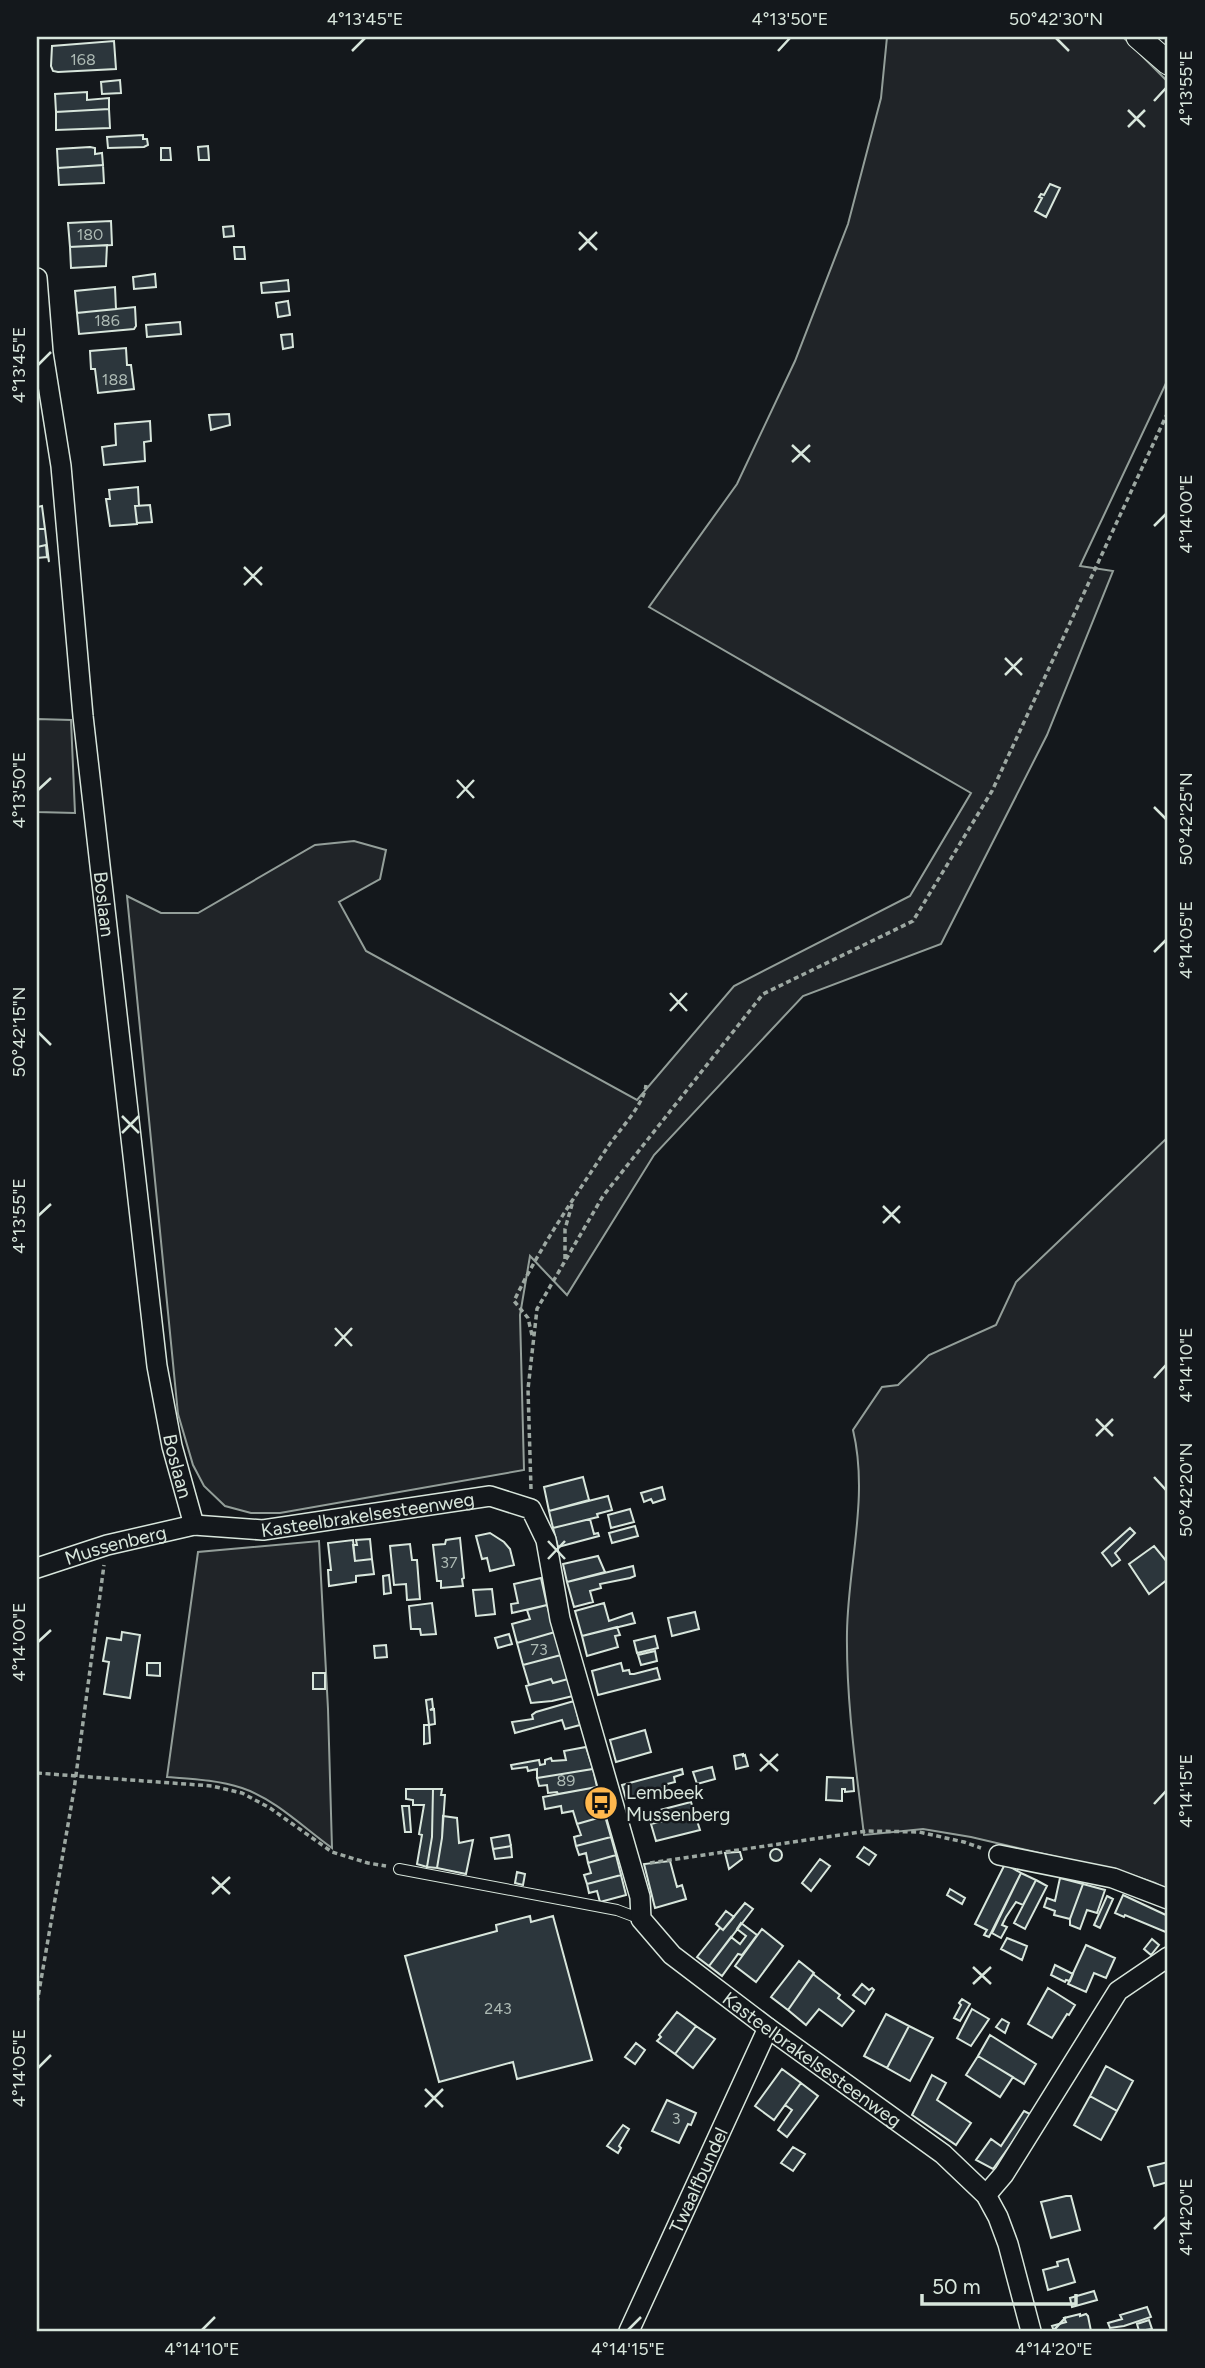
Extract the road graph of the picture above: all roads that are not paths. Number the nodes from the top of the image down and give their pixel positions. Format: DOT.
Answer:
graph roads {
  1 [pos="1138,37"];
  2 [pos="1168,63"];
  3 [pos="37,278"];
  4 [pos="194,1525"];
  5 [pos="37,1568"];
  6 [pos="999,1855"];
  7 [pos="398,1868"];
  8 [pos="1168,1899"];
  9 [pos="641,1919"];
  10 [pos="1168,1957"];
  11 [pos="768,2028"];
  12 [pos="986,2195"];
  13 [pos="629,2331"];
  14 [pos="1031,2331"];
  1 -- 2 [label="street"];
  3 -- 4 [label="street, Boslaan"];
  4 -- 5 [label="street, Mussenberg"];
  4 -- 9 [label="street, Kasteelbrakelsesteenweg"];
  6 -- 8 [label="street"];
  7 -- 9 [label="lane"];
  9 -- 11 [label="street, Kasteelbrakelsesteenweg"];
  10 -- 12 [label="street"];
  11 -- 12 [label="street, Kasteelbrakelsesteenweg"];
  11 -- 13 [label="street, Twaalfbundel"];
  12 -- 14 [label="street, Kasteelbrakelsesteenweg"];
}
